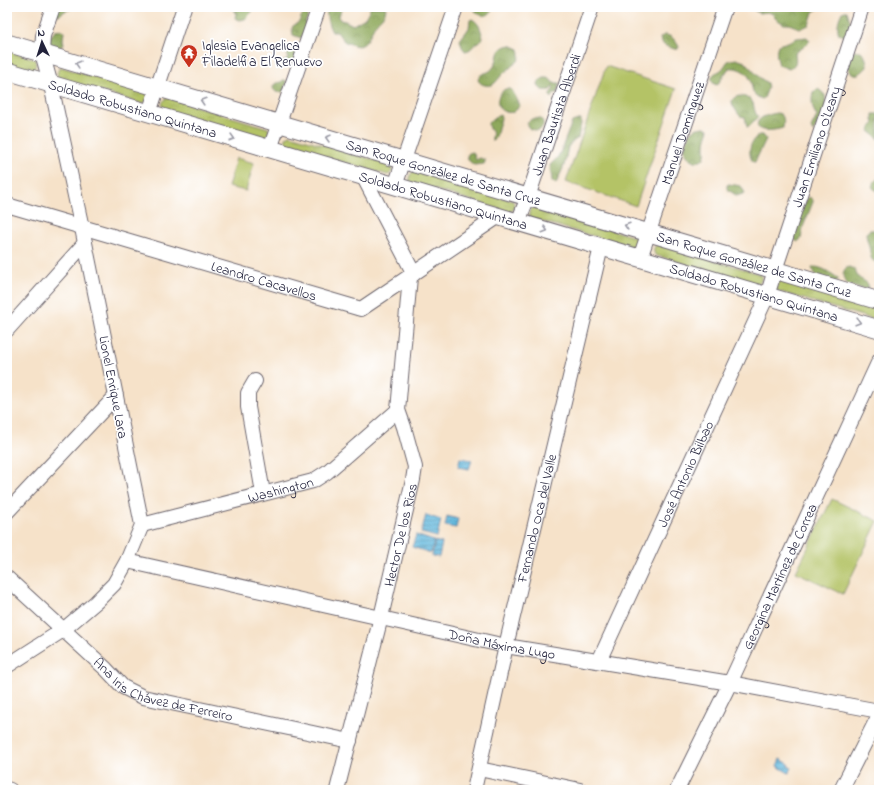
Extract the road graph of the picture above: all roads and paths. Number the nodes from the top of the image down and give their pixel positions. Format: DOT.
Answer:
graph roads {
  1 [pos="53,7"];
  2 [pos="184,7"];
  3 [pos="319,7"];
  4 [pos="456,7"];
  5 [pos="592,7"];
  6 [pos="724,7"];
  7 [pos="862,7"];
  8 [pos="7,43"];
  9 [pos="42,53"];
  10 [pos="7,71"];
  11 [pos="51,85"];
  12 [pos="158,87"];
  13 [pos="149,113"];
  14 [pos="278,123"];
  15 [pos="270,149"];
  16 [pos="403,160"];
  17 [pos="363,176"];
  18 [pos="395,186"];
  19 [pos="528,197"];
  20 [pos="7,205"];
  21 [pos="499,216"];
  22 [pos="518,222"];
  23 [pos="82,228"];
  24 [pos="648,233"];
  25 [pos="85,243"];
  26 [pos="602,247"];
  27 [pos="640,258"];
  28 [pos="775,270"];
  29 [pos="412,275"];
  30 [pos="769,291"];
  31 [pos="879,301"];
  32 [pos="879,329"];
  33 [pos="7,330"];
  34 [pos="879,361"];
  35 [pos="255,381"];
  36 [pos="116,396"];
  37 [pos="398,410"];
  38 [pos="263,493"];
  39 [pos="7,512"];
  40 [pos="142,524"];
  41 [pos="127,561"];
  42 [pos="7,578"];
  43 [pos="381,617"];
  44 [pos="63,630"];
  45 [pos="506,646"];
  46 [pos="599,661"];
  47 [pos="7,666"];
  48 [pos="730,683"];
  49 [pos="879,711"];
  50 [pos="879,715"];
  51 [pos="350,741"];
  52 [pos="479,769"];
  53 [pos="7,789"];
  54 [pos="10,790"];
  55 [pos="337,790"];
  56 [pos="474,790"];
  57 [pos="580,790"];
  58 [pos="677,790"];
  59 [pos="841,790"];
  1 -- 9 [label="street"];
  2 -- 12 [label="street"];
  3 -- 14 [label="street"];
  4 -- 16 [label="street"];
  5 -- 19 [label="street, Juan Bautista Alberdi"];
  6 -- 24 [label="street, Manuel Dominguez"];
  7 -- 28 [label="street, Juan Emiliano O'Leary"];
  8 -- 9 [label="street, San Roque González de Santa Cruz"];
  9 -- 11 [label="street, Lionel Enrique Lara"];
  12 -- 9 [label="street, San Roque González de Santa Cruz, one-way"];
  10 -- 11 [label="street, Soldado Robustiano Quintana"];
  11 -- 13 [label="street, Soldado Robustiano Quintana"];
  11 -- 23 [label="street, Lionel Enrique Lara"];
  12 -- 13 [label="street"];
  14 -- 12 [label="street, San Roque González de Santa Cruz, one-way"];
  13 -- 15 [label="street, Soldado Robustiano Quintana, one-way"];
  14 -- 15 [label="street"];
  16 -- 14 [label="street, San Roque González de Santa Cruz, one-way"];
  15 -- 17 [label="street, Soldado Robustiano Quintana"];
  16 -- 18 [label="street"];
  16 -- 19 [label="street, San Roque González de Santa Cruz"];
  17 -- 18 [label="street, Soldado Robustiano Quintana"];
  17 -- 29 [label="street"];
  18 -- 21 [label="street, Soldado Robustiano Quintana"];
  19 -- 22 [label="street, Juan Bautista Alberdi"];
  24 -- 19 [label="street, San Roque González de Santa Cruz, one-way"];
  20 -- 23 [label="street, Leandro Cacavellos"];
  21 -- 22 [label="street, Soldado Robustiano Quintana"];
  21 -- 29 [label="street, Leandro Cacavellos"];
  22 -- 26 [label="street, Soldado Robustiano Quintana, one-way"];
  23 -- 25 [label="street, Lionel Enrique Lara"];
  23 -- 29 [label="street, Leandro Cacavellos"];
  24 -- 27 [label="street, Manuel Dominguez"];
  24 -- 28 [label="street, San Roque González de Santa Cruz"];
  25 -- 33 [label="street"];
  25 -- 36 [label="street, Lionel Enrique Lara"];
  26 -- 27 [label="street, Soldado Robustiano Quintana"];
  26 -- 45 [label="street, Fernando Oca del Valle"];
  27 -- 30 [label="street, Soldado Robustiano Quintana"];
  28 -- 30 [label="street, Juan Emiliano O'Leary"];
  28 -- 31 [label="street, San Roque González de Santa Cruz"];
  29 -- 37 [label="street, Hector De los Rios"];
  30 -- 32 [label="street, Soldado Robustiano Quintana, one-way"];
  30 -- 46 [label="street, José Antonio Bilbao"];
  34 -- 48 [label="street, Georgina Martínez de Correa"];
  35 -- 38 [label="street"];
  36 -- 39 [label="street"];
  36 -- 40 [label="street, Lionel Enrique Lara"];
  37 -- 38 [label="street, Washington"];
  37 -- 43 [label="street, Hector De los Rios"];
  38 -- 40 [label="street, Washington"];
  40 -- 41 [label="street"];
  41 -- 43 [label="street, Doña Máxima Lugo"];
  41 -- 44 [label="street"];
  42 -- 44 [label="street, Ana Iris Chávez de Ferreiro"];
  43 -- 45 [label="street, Doña Máxima Lugo"];
  43 -- 51 [label="street, Hector De los Rios"];
  44 -- 47 [label="street"];
  44 -- 51 [label="street, Ana Iris Chávez de Ferreiro"];
  45 -- 46 [label="street, Doña Máxima Lugo"];
  45 -- 52 [label="street, Fernando Oca del Valle"];
  46 -- 48 [label="street, Doña Máxima Lugo"];
  48 -- 49 [label="street, Doña Máxima Lugo"];
  48 -- 58 [label="street, Georgina Martínez de Correa"];
  50 -- 59 [label="street"];
  51 -- 55 [label="street, Hector De los Rios"];
  52 -- 56 [label="street, Fernando Oca del Valle"];
  52 -- 57 [label="street"];
  53 -- 54 [label="street"];
}
